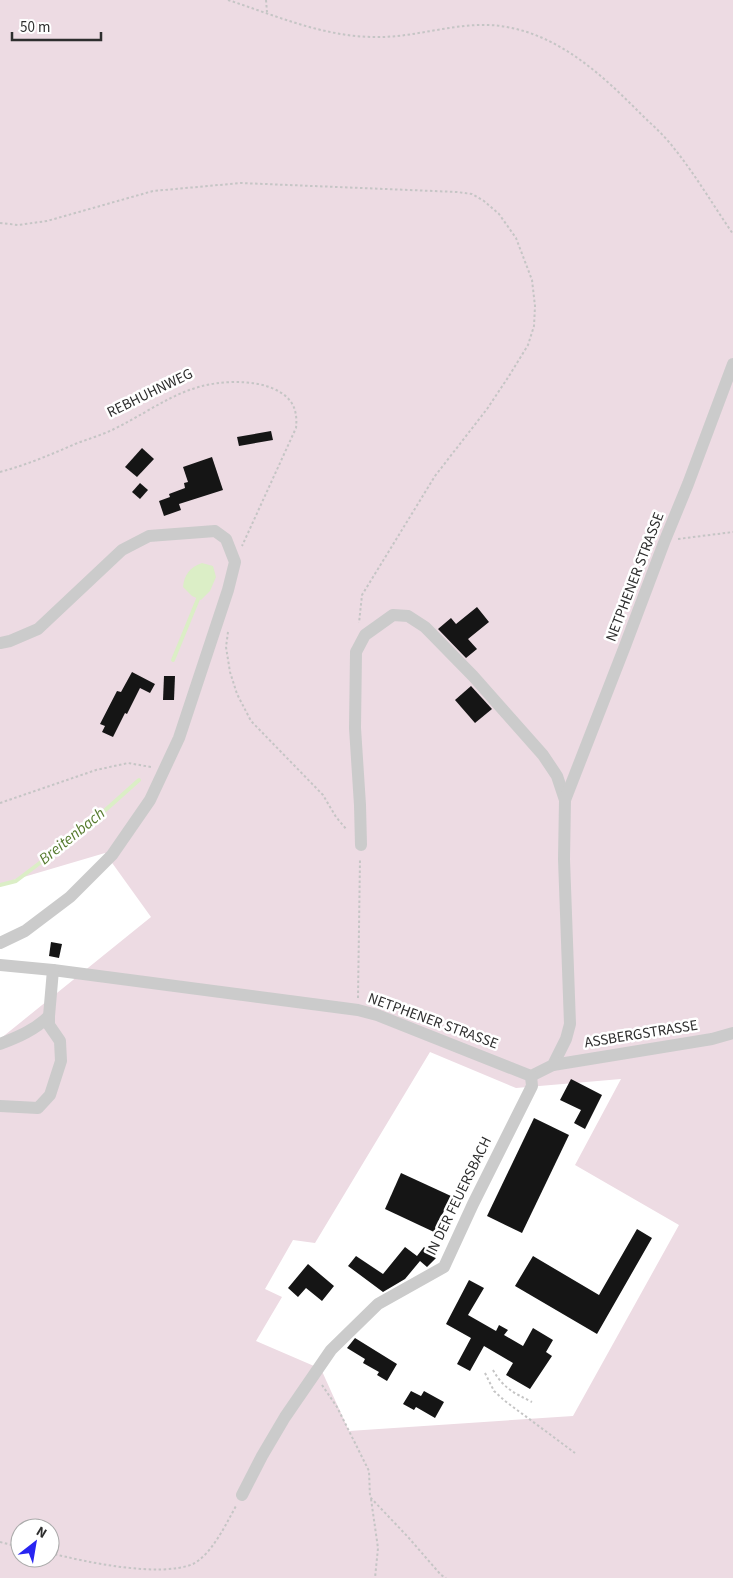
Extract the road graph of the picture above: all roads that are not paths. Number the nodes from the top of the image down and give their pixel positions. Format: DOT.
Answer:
graph roads {
  1 [pos="733,364"];
  2 [pos="0,643"];
  3 [pos="565,800"];
  4 [pos="361,846"];
  5 [pos="0,944"];
  6 [pos="0,966"];
  7 [pos="53,970"];
  8 [pos="49,1016"];
  9 [pos="733,1033"];
  10 [pos="0,1044"];
  11 [pos="553,1065"];
  12 [pos="532,1076"];
  13 [pos="0,1106"];
  14 [pos="242,1495"];
  1 -- 3 [label="street, NETPHENER STRASSE"];
  2 -- 5 [label="street"];
  3 -- 4 [label="street, NETPHENER STRASSE"];
  3 -- 11 [label="street, NETPHENER STRASSE"];
  6 -- 7 [label="street, NETPHENER STRASSE"];
  7 -- 8 [label="street"];
  7 -- 12 [label="street, NETPHENER STRASSE"];
  8 -- 10 [label="street"];
  8 -- 13 [label="street"];
  9 -- 11 [label="street, ASSBERGSTRASSE"];
  11 -- 12 [label="street"];
  12 -- 14 [label="street, IN DER FEUERSBACH"];
}
